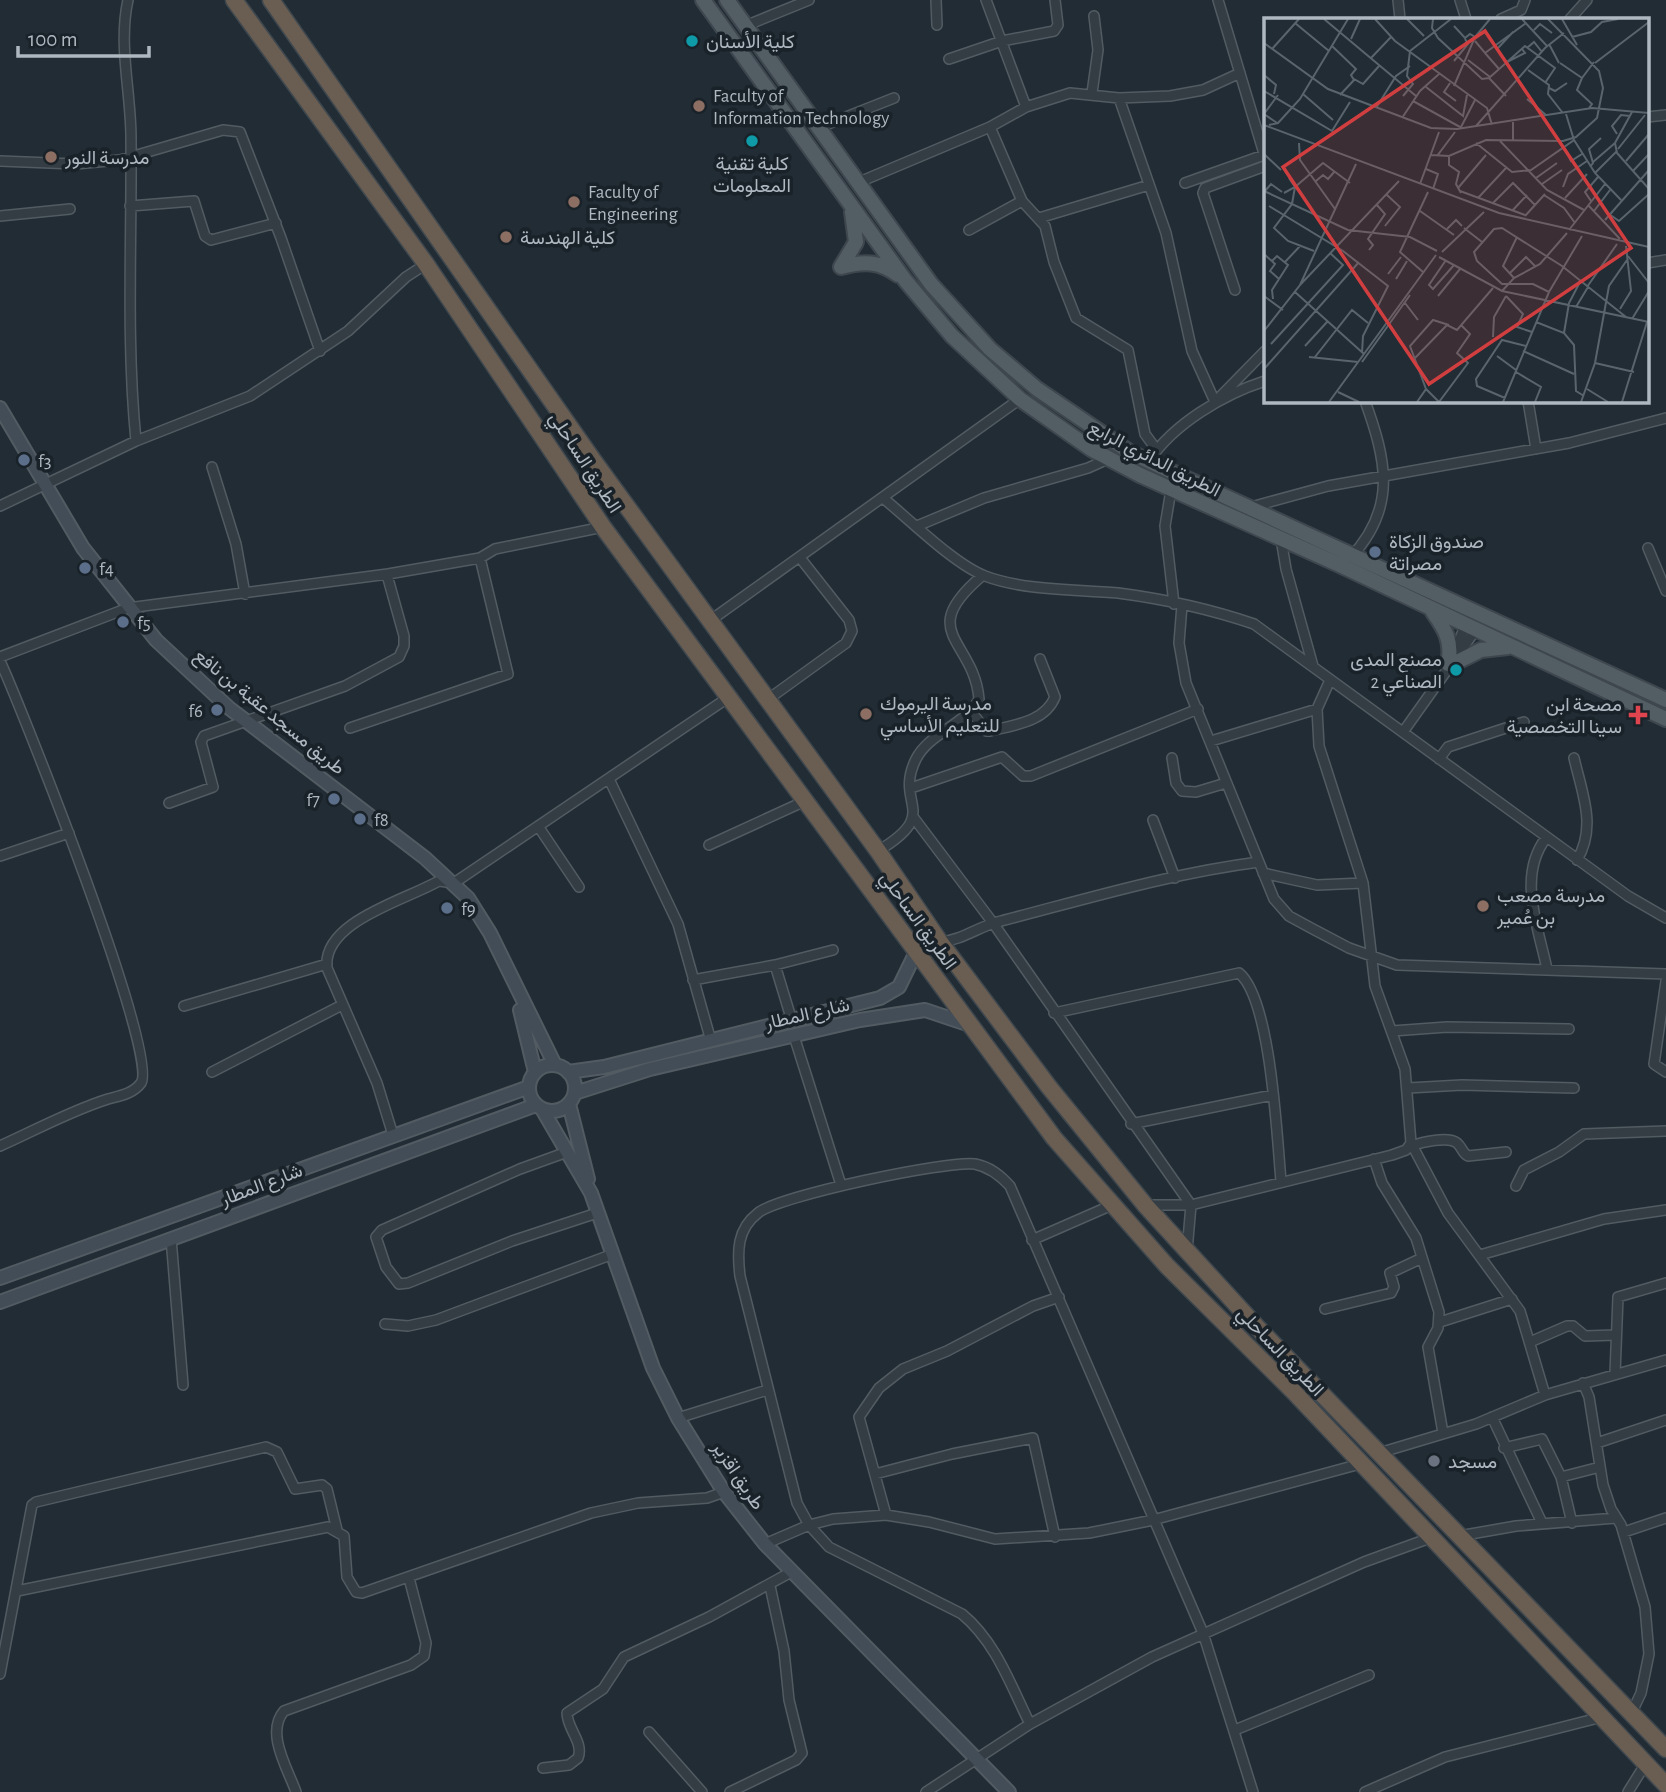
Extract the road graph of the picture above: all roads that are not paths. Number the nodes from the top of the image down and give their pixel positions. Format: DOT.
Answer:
graph roads {
  1 [pos="128,0"];
  2 [pos="234,0"];
  3 [pos="271,0"];
  4 [pos="704,0"];
  5 [pos="727,0"];
  6 [pos="808,0"];
  7 [pos="936,0"];
  8 [pos="986,0"];
  9 [pos="1055,0"];
  10 [pos="1218,0"];
  11 [pos="1398,0"];
  12 [pos="1460,0"];
  13 [pos="1525,0"];
  14 [pos="1587,0"];
  15 [pos="1094,16"];
  16 [pos="1400,18"];
  17 [pos="1466,18"];
  18 [pos="1503,18"];
  19 [pos="1571,18"];
  20 [pos="937,25"];
  21 [pos="745,26"];
  22 [pos="1002,41"];
  23 [pos="949,59"];
  24 [pos="1240,73"];
  25 [pos="1092,93"];
  26 [pos="894,98"];
  27 [pos="1119,98"];
  28 [pos="1026,107"];
  29 [pos="1666,115"];
  30 [pos="1648,117"];
  31 [pos="990,127"];
  32 [pos="818,128"];
  33 [pos="1264,153"];
  34 [pos="1264,156"];
  35 [pos="131,158"];
  36 [pos="0,161"];
  37 [pos="1264,166"];
  38 [pos="857,183"];
  39 [pos="1185,183"];
  40 [pos="1149,185"];
  41 [pos="1022,201"];
  42 [pos="849,204"];
  43 [pos="130,206"];
  44 [pos="70,209"];
  45 [pos="0,216"];
  46 [pos="1040,218"];
  47 [pos="276,223"];
  48 [pos="969,230"];
  49 [pos="1666,260"];
  50 [pos="1648,263"];
  51 [pos="426,264"];
  52 [pos="905,280"];
  53 [pos="1235,290"];
  54 [pos="320,351"];
  55 [pos="1264,352"];
  56 [pos="1264,382"];
  57 [pos="1020,399"];
  58 [pos="1215,402"];
  59 [pos="1365,402"];
  60 [pos="1528,402"];
  61 [pos="0,408"];
  62 [pos="563,413"];
  63 [pos="1666,418"];
  64 [pos="538,426"];
  65 [pos="136,441"];
  66 [pos="1536,449"];
  67 [pos="1152,455"];
  68 [pos="1108,459"];
  69 [pos="593,460"];
  70 [pos="212,467"];
  71 [pos="571,475"];
  72 [pos="1385,475"];
  73 [pos="45,486"];
  74 [pos="1171,490"];
  75 [pos="883,498"];
  76 [pos="0,506"];
  77 [pos="1247,508"];
  78 [pos="917,526"];
  79 [pos="603,527"];
  80 [pos="1281,539"];
  81 [pos="1648,548"];
  82 [pos="1354,554"];
  83 [pos="480,558"];
  84 [pos="800,559"];
  85 [pos="1342,566"];
  86 [pos="387,575"];
  87 [pos="983,575"];
  88 [pos="1666,591"];
  89 [pos="245,594"];
  90 [pos="1178,604"];
  91 [pos="128,608"];
  92 [pos="1432,610"];
  93 [pos="1478,613"];
  94 [pos="711,620"];
  95 [pos="1471,628"];
  96 [pos="1510,647"];
  97 [pos="0,659"];
  98 [pos="1040,659"];
  99 [pos="1313,666"];
  100 [pos="1448,667"];
  101 [pos="1330,680"];
  102 [pos="729,697"];
  103 [pos="767,700"];
  104 [pos="1666,700"];
  105 [pos="1198,709"];
  106 [pos="1317,709"];
  107 [pos="971,710"];
  108 [pos="1666,719"];
  109 [pos="247,722"];
  110 [pos="1524,722"];
  111 [pos="350,728"];
  112 [pos="1403,732"];
  113 [pos="1211,741"];
  114 [pos="1172,758"];
  115 [pos="1574,758"];
  116 [pos="1439,759"];
  117 [pos="609,779"];
  118 [pos="1226,783"];
  119 [pos="911,788"];
  120 [pos="804,801"];
  121 [pos="169,803"];
  122 [pos="914,818"];
  123 [pos="1153,820"];
  124 [pos="538,826"];
  125 [pos="69,833"];
  126 [pos="1546,838"];
  127 [pos="709,845"];
  128 [pos="878,851"];
  129 [pos="0,856"];
  130 [pos="1577,860"];
  131 [pos="1259,862"];
  132 [pos="1263,873"];
  133 [pos="1175,878"];
  134 [pos="454,883"];
  135 [pos="1363,883"];
  136 [pos="579,887"];
  137 [pos="1666,918"];
  138 [pos="993,922"];
  139 [pos="940,942"];
  140 [pos="833,950"];
  141 [pos="917,950"];
  142 [pos="1370,956"];
  143 [pos="327,964"];
  144 [pos="775,965"];
  145 [pos="1547,970"];
  146 [pos="1666,974"];
  147 [pos="693,980"];
  148 [pos="1666,981"];
  149 [pos="514,986"];
  150 [pos="856,1004"];
  151 [pos="342,1005"];
  152 [pos="184,1006"];
  153 [pos="1054,1013"];
  154 [pos="860,1020"];
  155 [pos="792,1021"];
  156 [pos="967,1024"];
  157 [pos="1569,1029"];
  158 [pos="1392,1031"];
  159 [pos="794,1037"];
  160 [pos="711,1041"];
  161 [pos="555,1065"];
  162 [pos="212,1072"];
  163 [pos="535,1072"];
  164 [pos="568,1072"];
  165 [pos="1666,1072"];
  166 [pos="529,1087"];
  167 [pos="1408,1088"];
  168 [pos="1574,1088"];
  169 [pos="1273,1094"];
  170 [pos="572,1099"];
  171 [pos="539,1107"];
  172 [pos="1131,1124"];
  173 [pos="1666,1130"];
  174 [pos="393,1135"];
  175 [pos="1412,1144"];
  176 [pos="0,1146"];
  177 [pos="568,1152"];
  178 [pos="1506,1152"];
  179 [pos="1374,1159"];
  180 [pos="1281,1181"];
  181 [pos="841,1185"];
  182 [pos="1516,1186"];
  183 [pos="591,1193"];
  184 [pos="1112,1205"];
  185 [pos="1145,1205"];
  186 [pos="1191,1205"];
  187 [pos="1666,1210"];
  188 [pos="597,1213"];
  189 [pos="118,1234"];
  190 [pos="171,1238"];
  191 [pos="1032,1240"];
  192 [pos="1188,1251"];
  193 [pos="613,1254"];
  194 [pos="126,1255"];
  195 [pos="1480,1255"];
  196 [pos="1422,1258"];
  197 [pos="0,1278"];
  198 [pos="1666,1283"];
  199 [pos="1059,1297"];
  200 [pos="1512,1299"];
  201 [pos="0,1302"];
  202 [pos="1325,1309"];
  203 [pos="1440,1322"];
  204 [pos="385,1324"];
  205 [pos="1616,1335"];
  206 [pos="1530,1342"];
  207 [pos="1666,1360"];
  208 [pos="1615,1374"];
  209 [pos="1583,1383"];
  210 [pos="183,1385"];
  211 [pos="767,1390"];
  212 [pos="1545,1395"];
  213 [pos="1492,1417"];
  214 [pos="678,1418"];
  215 [pos="1666,1420"];
  216 [pos="1443,1433"];
  217 [pos="1597,1443"];
  218 [pos="1504,1448"];
  219 [pos="1379,1453"];
  220 [pos="1360,1464"];
  221 [pos="1600,1467"];
  222 [pos="876,1474"];
  223 [pos="1561,1477"];
  224 [pos="724,1492"];
  225 [pos="886,1515"];
  226 [pos="1616,1518"];
  227 [pos="1666,1518"];
  228 [pos="1153,1520"];
  229 [pos="1542,1523"];
  230 [pos="1573,1523"];
  231 [pos="809,1525"];
  232 [pos="337,1530"];
  233 [pos="1623,1532"];
  234 [pos="1459,1536"];
  235 [pos="1055,1537"];
  236 [pos="1430,1538"];
  237 [pos="765,1544"];
  238 [pos="793,1571"];
  239 [pos="409,1578"];
  240 [pos="769,1586"];
  241 [pos="17,1591"];
  242 [pos="1203,1633"];
  243 [pos="0,1674"];
  244 [pos="1369,1675"];
  245 [pos="1632,1712"];
  246 [pos="1604,1717"];
  247 [pos="1030,1724"];
  248 [pos="1235,1730"];
  249 [pos="649,1732"];
  250 [pos="1666,1749"];
  251 [pos="977,1758"];
  252 [pos="1646,1763"];
  253 [pos="542,1768"];
  254 [pos="1666,1785"];
  255 [pos="1249,1791"];
  256 [pos="296,1792"];
  257 [pos="702,1792"];
  258 [pos="730,1792"];
  259 [pos="926,1792"];
  260 [pos="1009,1792"];
  261 [pos="1365,1792"];
  262 [pos="1628,1792"];
  1 -- 35 [label="street"];
  2 -- 51 [label="highway, الطريق الساحلي"];
  3 -- 62 [label="highway, الطريق الساحلي"];
  4 -- 42 [label="main road, الطريق الدائري الرابع"];
  5 -- 21 [label="main road, الطريق الدائري الرابع"];
  6 -- 21 [label="street"];
  7 -- 20 [label="street"];
  8 -- 22 [label="street"];
  9 -- 22 [label="street"];
  10 -- 24 [label="street"];
  11 -- 16 [label="street"];
  12 -- 17 [label="street"];
  13 -- 18 [label="street"];
  14 -- 19 [label="street"];
  15 -- 25 [label="street"];
  21 -- 32 [label="main road, الطريق الدائري الرابع"];
  22 -- 23 [label="street"];
  22 -- 28 [label="street"];
  24 -- 27 [label="street"];
  24 -- 33 [label="street"];
  25 -- 27 [label="street"];
  25 -- 28 [label="street"];
  26 -- 32 [label="street"];
  27 -- 40 [label="street"];
  28 -- 31 [label="street"];
  29 -- 30 [label="street"];
  31 -- 38 [label="street"];
  31 -- 41 [label="street"];
  32 -- 38 [label="main road, الطريق الدائري الرابع"];
  34 -- 39 [label="street"];
  35 -- 36 [label="street"];
  35 -- 43 [label="street"];
  35 -- 47 [label="street"];
  37 -- 53 [label="street"];
  38 -- 67 [label="main road, الطريق الدائري الرابع"];
  40 -- 46 [label="street"];
  40 -- 58 [label="street"];
  41 -- 46 [label="street"];
  41 -- 48 [label="street"];
  42 -- 52 [label="main road, الطريق الدائري الرابع"];
  42 -- 52 [label="main road"];
  43 -- 47 [label="street"];
  43 -- 65 [label="street"];
  44 -- 45 [label="street"];
  46 -- 67 [label="street"];
  47 -- 54 [label="street"];
  49 -- 50 [label="street"];
  51 -- 54 [label="street"];
  51 -- 64 [label="highway, الطريق الساحلي"];
  52 -- 57 [label="main road, الطريق الدائري الرابع"];
  54 -- 65 [label="street"];
  55 -- 58 [label="street"];
  56 -- 58 [label="street"];
  57 -- 68 [label="main road, الطريق الدائري الرابع"];
  57 -- 75 [label="street"];
  58 -- 67 [label="street"];
  59 -- 72 [label="street"];
  60 -- 66 [label="street"];
  61 -- 73 [label="street, طريق مسجد عقبة بن نافع"];
  62 -- 64 [label="highway"];
  62 -- 69 [label="highway, الطريق الساحلي"];
  63 -- 66 [label="street"];
  64 -- 71 [label="highway, الطريق الساحلي"];
  65 -- 73 [label="street"];
  66 -- 72 [label="street"];
  67 -- 77 [label="main road, الطريق الدائري الرابع"];
  68 -- 74 [label="main road, الطريق الدائري الرابع"];
  68 -- 78 [label="street"];
  69 -- 71 [label="highway"];
  69 -- 94 [label="highway, الطريق الساحلي"];
  70 -- 89 [label="street"];
  71 -- 79 [label="highway, الطريق الساحلي"];
  72 -- 77 [label="street"];
  72 -- 82 [label="street"];
  73 -- 76 [label="street"];
  73 -- 91 [label="street, طريق مسجد عقبة بن نافع"];
  74 -- 80 [label="main road, الطريق الدائري الرابع"];
  74 -- 90 [label="street"];
  75 -- 78 [label="street"];
  75 -- 84 [label="street"];
  77 -- 82 [label="main road, الطريق الدائري الرابع"];
  78 -- 87 [label="street"];
  79 -- 83 [label="street"];
  79 -- 102 [label="highway, الطريق الساحلي"];
  80 -- 85 [label="main road, الطريق الدائري الرابع"];
  80 -- 99 [label="street"];
  81 -- 88 [label="street"];
  82 -- 85 [label="street"];
  82 -- 93 [label="main road, الطريق الدائري الرابع"];
  83 -- 86 [label="street"];
  83 -- 111 [label="street"];
  84 -- 94 [label="street"];
  84 -- 103 [label="street"];
  85 -- 92 [label="main road, الطريق الدائري الرابع"];
  86 -- 89 [label="street"];
  86 -- 109 [label="street"];
  87 -- 90 [label="street"];
  87 -- 107 [label="street"];
  89 -- 91 [label="street"];
  90 -- 99 [label="street"];
  90 -- 105 [label="street"];
  91 -- 97 [label="street"];
  91 -- 109 [label="street, طريق مسجد عقبة بن نافع"];
  92 -- 95 [label="main road, الطريق الدائري الرابع"];
  92 -- 100 [label="main road"];
  93 -- 95 [label="street"];
  93 -- 104 [label="main road, الطريق الدائري الرابع"];
  94 -- 103 [label="highway, الطريق الساحلي"];
  95 -- 96 [label="main road, الطريق الدائري الرابع"];
  95 -- 100 [label="street"];
  96 -- 100 [label="main road"];
  96 -- 108 [label="main road, الطريق الدائري الرابع"];
  97 -- 125 [label="street"];
  98 -- 107 [label="street"];
  99 -- 101 [label="street"];
  100 -- 112 [label="street"];
  101 -- 106 [label="street"];
  101 -- 112 [label="street"];
  102 -- 117 [label="street"];
  102 -- 120 [label="highway, الطريق الساحلي"];
  103 -- 128 [label="highway, الطريق الساحلي"];
  105 -- 113 [label="street"];
  105 -- 119 [label="street"];
  106 -- 113 [label="street"];
  106 -- 135 [label="street"];
  107 -- 119 [label="street"];
  109 -- 121 [label="street"];
  109 -- 134 [label="street, طريق مسجد عقبة بن نافع"];
  110 -- 116 [label="street"];
  112 -- 116 [label="street"];
  113 -- 118 [label="street"];
  114 -- 118 [label="street"];
  115 -- 130 [label="street"];
  116 -- 126 [label="street"];
  117 -- 124 [label="street"];
  117 -- 147 [label="street"];
  118 -- 131 [label="street"];
  119 -- 122 [label="street"];
  120 -- 127 [label="street"];
  120 -- 141 [label="highway, الطريق الساحلي"];
  122 -- 128 [label="street"];
  122 -- 138 [label="street"];
  123 -- 133 [label="street"];
  124 -- 134 [label="street"];
  124 -- 136 [label="street"];
  125 -- 129 [label="street"];
  125 -- 176 [label="street"];
  126 -- 130 [label="street"];
  126 -- 145 [label="street"];
  128 -- 139 [label="highway, الطريق الساحلي"];
  130 -- 137 [label="street"];
  131 -- 132 [label="street"];
  131 -- 133 [label="street"];
  132 -- 135 [label="street"];
  132 -- 142 [label="street"];
  133 -- 138 [label="street"];
  134 -- 143 [label="street"];
  134 -- 149 [label="street, طريق مسجد عقبة بن نافع"];
  135 -- 142 [label="street"];
  138 -- 139 [label="street"];
  138 -- 153 [label="street"];
  139 -- 185 [label="highway, الطريق الساحلي"];
  140 -- 144 [label="street"];
  141 -- 150 [label="street, شارع المطار"];
  141 -- 156 [label="highway, الطريق الساحلي"];
  142 -- 145 [label="street"];
  142 -- 158 [label="street"];
  143 -- 151 [label="street"];
  143 -- 152 [label="street"];
  144 -- 147 [label="street"];
  144 -- 155 [label="street"];
  145 -- 146 [label="street"];
  147 -- 160 [label="street"];
  148 -- 165 [label="street"];
  149 -- 161 [label="street, طريق مسجد عقبة بن نافع"];
  149 -- 163 [label="street, طريق مسجد عقبة بن نافع"];
  150 -- 154 [label="street"];
  150 -- 155 [label="street, شارع المطار"];
  151 -- 162 [label="street"];
  151 -- 174 [label="street"];
  153 -- 169 [label="street"];
  153 -- 172 [label="street"];
  154 -- 156 [label="street, شارع المطار"];
  154 -- 159 [label="street, شارع المطار"];
  155 -- 160 [label="street, شارع المطار"];
  156 -- 184 [label="highway, الطريق الساحلي"];
  157 -- 158 [label="street"];
  158 -- 167 [label="street"];
  159 -- 170 [label="street, شارع المطار"];
  159 -- 181 [label="street"];
  160 -- 164 [label="street, شارع المطار"];
  161 -- 163 [label="street"];
  161 -- 164 [label="street"];
  163 -- 166 [label="street"];
  164 -- 170 [label="street"];
  166 -- 171 [label="street"];
  166 -- 174 [label="street, شارع المطار"];
  167 -- 168 [label="street"];
  167 -- 175 [label="street"];
  169 -- 172 [label="street"];
  169 -- 180 [label="street"];
  170 -- 171 [label="street"];
  170 -- 183 [label="street"];
  171 -- 177 [label="street, طريق اقزير"];
  171 -- 190 [label="street, شارع المطار"];
  172 -- 186 [label="street"];
  173 -- 182 [label="street"];
  174 -- 189 [label="street, شارع المطار"];
  175 -- 178 [label="street"];
  175 -- 179 [label="street"];
  175 -- 195 [label="street"];
  177 -- 183 [label="street, طريق اقزير"];
  177 -- 188 [label="street"];
  179 -- 180 [label="street"];
  179 -- 196 [label="street"];
  180 -- 186 [label="street"];
  181 -- 191 [label="street"];
  181 -- 211 [label="street"];
  183 -- 188 [label="street, طريق اقزير"];
  184 -- 191 [label="street"];
  184 -- 220 [label="highway, الطريق الساحلي"];
  185 -- 186 [label="street"];
  185 -- 192 [label="highway, الطريق الساحلي"];
  186 -- 192 [label="street"];
  187 -- 195 [label="street"];
  188 -- 193 [label="street, طريق اقزير"];
  189 -- 194 [label="street"];
  189 -- 197 [label="street, شارع المطار"];
  190 -- 194 [label="street, شارع المطار"];
  190 -- 210 [label="street"];
  191 -- 199 [label="street"];
  192 -- 219 [label="highway, الطريق الساحلي"];
  193 -- 204 [label="street"];
  193 -- 214 [label="street, طريق اقزير"];
  194 -- 201 [label="street, شارع المطار"];
  195 -- 200 [label="street"];
  196 -- 202 [label="street"];
  196 -- 203 [label="street"];
  198 -- 205 [label="street"];
  199 -- 222 [label="street"];
  199 -- 228 [label="street"];
  200 -- 203 [label="street"];
  200 -- 206 [label="street"];
  203 -- 216 [label="street"];
  205 -- 206 [label="street"];
  205 -- 208 [label="street"];
  206 -- 212 [label="street"];
  207 -- 208 [label="street"];
  208 -- 209 [label="street"];
  209 -- 212 [label="street"];
  209 -- 217 [label="street"];
  211 -- 214 [label="street"];
  211 -- 231 [label="street"];
  212 -- 213 [label="street"];
  213 -- 216 [label="street"];
  213 -- 218 [label="street"];
  214 -- 224 [label="street, طريق اقزير"];
  215 -- 217 [label="street"];
  216 -- 219 [label="street"];
  217 -- 221 [label="street"];
  218 -- 223 [label="street"];
  218 -- 229 [label="street"];
  219 -- 234 [label="highway, الطريق الساحلي"];
  220 -- 228 [label="street"];
  220 -- 236 [label="highway, الطريق الساحلي"];
  221 -- 223 [label="street"];
  221 -- 226 [label="street"];
  222 -- 225 [label="street"];
  222 -- 235 [label="street"];
  223 -- 230 [label="street"];
  224 -- 237 [label="street, طريق اقزير"];
  224 -- 239 [label="street"];
  225 -- 231 [label="street"];
  225 -- 235 [label="street"];
  226 -- 230 [label="street"];
  226 -- 233 [label="street"];
  227 -- 233 [label="street"];
  228 -- 235 [label="street"];
  228 -- 242 [label="street"];
  229 -- 230 [label="street"];
  229 -- 234 [label="street"];
  231 -- 237 [label="street"];
  231 -- 247 [label="street"];
  232 -- 239 [label="street"];
  232 -- 241 [label="street"];
  232 -- 241 [label="street"];
  233 -- 245 [label="street"];
  234 -- 245 [label="highway, الطريق الساحلي"];
  236 -- 242 [label="street"];
  236 -- 246 [label="highway, الطريق الساحلي"];
  237 -- 238 [label="street, طريق اقزير"];
  238 -- 240 [label="street"];
  238 -- 251 [label="street, طريق اقزير"];
  239 -- 256 [label="street"];
  240 -- 253 [label="street"];
  240 -- 258 [label="street"];
  241 -- 243 [label="street"];
  242 -- 247 [label="street"];
  242 -- 248 [label="street"];
  244 -- 248 [label="street"];
  245 -- 250 [label="highway, الطريق الساحلي"];
  246 -- 252 [label="highway, الطريق الساحلي"];
  246 -- 261 [label="street"];
  247 -- 251 [label="street"];
  248 -- 255 [label="street"];
  249 -- 257 [label="street"];
  251 -- 259 [label="street"];
  251 -- 260 [label="street, طريق اقزير"];
  252 -- 254 [label="highway, الطريق الساحلي"];
  252 -- 262 [label="street"];
}
